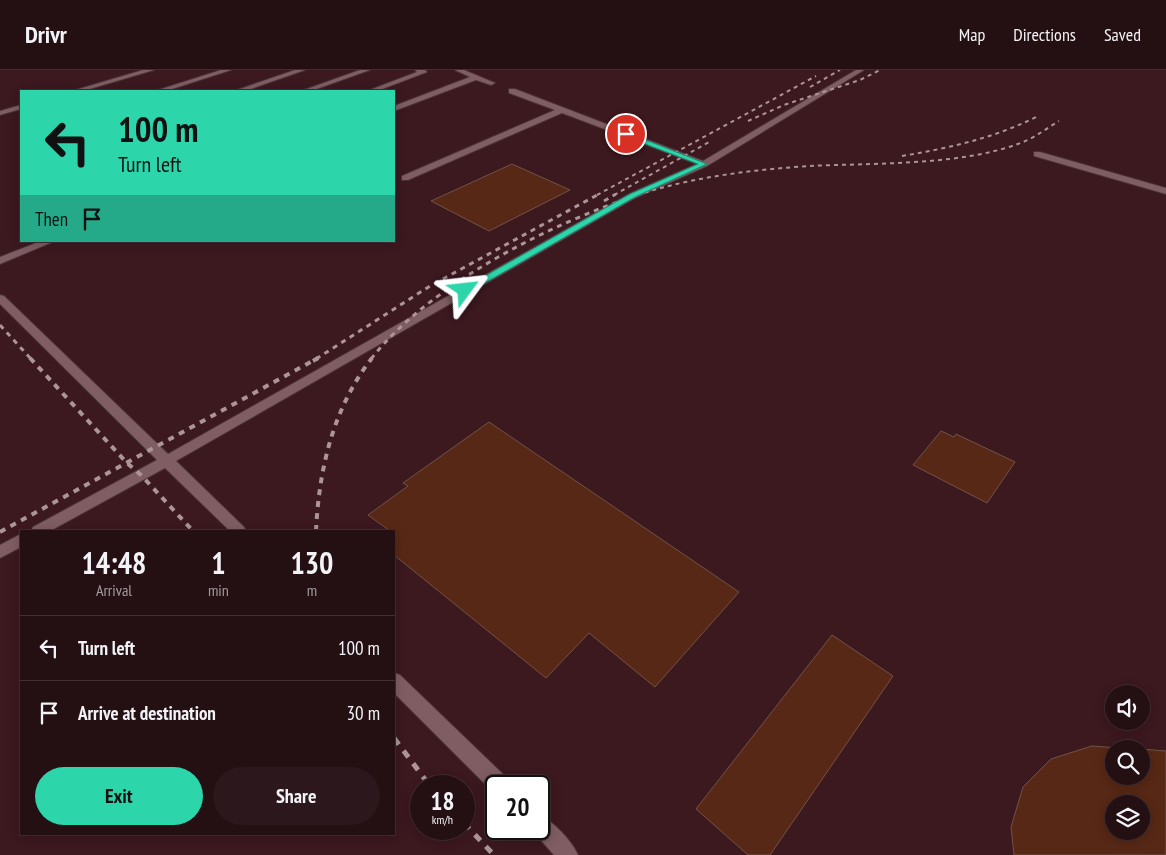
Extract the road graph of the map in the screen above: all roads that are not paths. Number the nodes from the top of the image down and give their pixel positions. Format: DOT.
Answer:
graph roads {
  1 [pos="228,70"];
  2 [pos="302,70"];
  3 [pos="367,70"];
  4 [pos="418,70"];
  5 [pos="458,70"];
  6 [pos="861,70"];
  7 [pos="146,72"];
  8 [pos="476,77"];
  9 [pos="158,80"];
  10 [pos="492,83"];
  11 [pos="174,87"];
  12 [pos="80,90"];
  13 [pos="163,90"];
  14 [pos="241,90"];
  15 [pos="308,90"];
  16 [pos="374,90"];
  17 [pos="512,91"];
  18 [pos="20,107"];
  19 [pos="395,109"];
  20 [pos="561,110"];
  21 [pos="0,113"];
  22 [pos="1038,154"];
  23 [pos="704,164"];
  24 [pos="405,178"];
  25 [pos="1166,191"];
  26 [pos="47,242"];
  27 [pos="0,260"];
  28 [pos="0,298"];
  29 [pos="166,461"];
  30 [pos="40,530"];
  31 [pos="238,530"];
  32 [pos="20,541"];
  33 [pos="0,552"];
  34 [pos="395,682"];
  35 [pos="490,775"];
  36 [pos="550,836"];
  37 [pos="568,855"];
  1 -- 11 [label="lane"];
  2 -- 14 [label="lane"];
  3 -- 15 [label="lane"];
  4 -- 16 [label="lane"];
  5 -- 8 [label="lane"];
  6 -- 23 [label="lane"];
  7 -- 12 [label="lane"];
  8 -- 10 [label="lane"];
  8 -- 19 [label="lane"];
  9 -- 11 [label="lane"];
  11 -- 13 [label="lane"];
  17 -- 20 [label="lane"];
  18 -- 21 [label="lane"];
  20 -- 23 [label="lane"];
  20 -- 24 [label="lane"];
  22 -- 25 [label="lane"];
  23 -- 29 [label="lane"];
  26 -- 27 [label="lane"];
  28 -- 29 [label="lane"];
  29 -- 30 [label="lane"];
  29 -- 31 [label="lane"];
  32 -- 33 [label="lane"];
  34 -- 35 [label="lane"];
  36 -- 37 [label="lane"];
}
